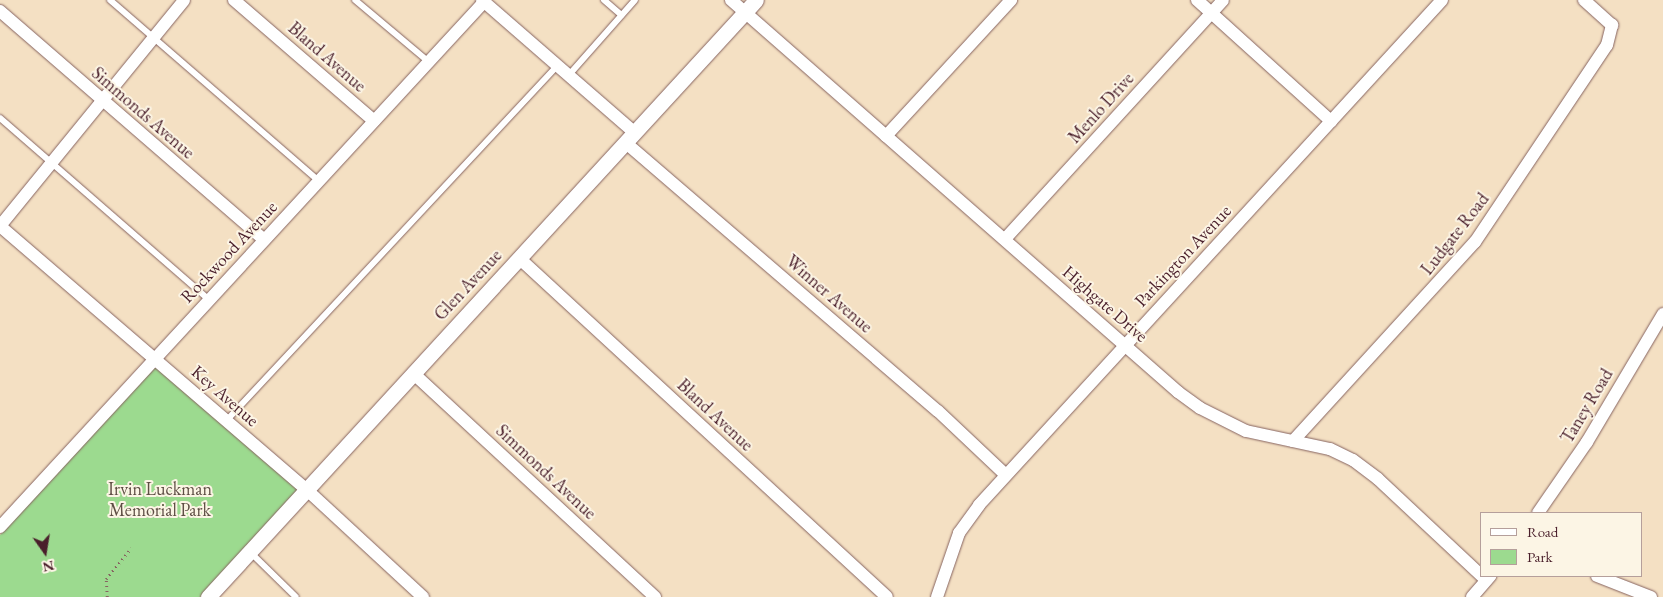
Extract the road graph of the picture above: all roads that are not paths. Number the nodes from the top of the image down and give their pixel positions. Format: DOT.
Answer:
graph roads {
  1 [pos="110,0"];
  2 [pos="184,0"];
  3 [pos="234,0"];
  4 [pos="355,0"];
  5 [pos="604,0"];
  6 [pos="635,0"];
  7 [pos="730,0"];
  8 [pos="756,0"];
  9 [pos="1011,0"];
  10 [pos="1197,0"];
  11 [pos="1223,0"];
  12 [pos="1442,0"];
  13 [pos="1584,0"];
  14 [pos="483,1"];
  15 [pos="0,11"];
  16 [pos="745,12"];
  17 [pos="1211,13"];
  18 [pos="621,15"];
  19 [pos="153,37"];
  20 [pos="429,62"];
  21 [pos="557,66"];
  22 [pos="568,76"];
  23 [pos="102,101"];
  24 [pos="0,118"];
  25 [pos="1330,121"];
  26 [pos="374,122"];
  27 [pos="886,136"];
  28 [pos="630,138"];
  29 [pos="51,163"];
  30 [pos="319,182"];
  31 [pos="0,226"];
  32 [pos="1004,239"];
  33 [pos="264,240"];
  34 [pos="519,258"];
  35 [pos="209,300"];
  36 [pos="1661,320"];
  37 [pos="1125,345"];
  38 [pos="155,358"];
  39 [pos="413,373"];
  40 [pos="227,420"];
  41 [pos="1294,441"];
  42 [pos="1006,475"];
  43 [pos="307,490"];
  44 [pos="1539,512"];
  45 [pos="0,527"];
  46 [pos="250,552"];
  47 [pos="1480,571"];
  48 [pos="1600,577"];
  49 [pos="1488,578"];
  50 [pos="208,597"];
  51 [pos="296,597"];
  52 [pos="424,597"];
  53 [pos="655,597"];
  54 [pos="887,597"];
  55 [pos="937,597"];
  56 [pos="1472,597"];
  57 [pos="1651,597"];
  1 -- 19 [label="lane"];
  2 -- 19 [label="street"];
  3 -- 26 [label="street, Bland Avenue"];
  4 -- 20 [label="lane"];
  5 -- 18 [label="lane"];
  6 -- 18 [label="lane"];
  7 -- 16 [label="street, Highgate Drive"];
  8 -- 16 [label="street, Glen Avenue"];
  9 -- 27 [label="street"];
  10 -- 17 [label="street"];
  11 -- 17 [label="street, Menlo Drive"];
  12 -- 25 [label="street, Parkington Avenue"];
  13 -- 41 [label="street, Ludgate Road"];
  14 -- 20 [label="street, Rockwood Avenue"];
  14 -- 21 [label="street, Winner Avenue"];
  15 -- 23 [label="street, Simmonds Avenue"];
  16 -- 27 [label="street, Highgate Drive"];
  16 -- 28 [label="street, Glen Avenue"];
  17 -- 25 [label="street"];
  17 -- 32 [label="street, Menlo Drive"];
  18 -- 22 [label="lane"];
  19 -- 23 [label="street"];
  19 -- 30 [label="lane"];
  20 -- 26 [label="street, Rockwood Avenue"];
  21 -- 22 [label="street, Winner Avenue"];
  21 -- 40 [label="lane"];
  22 -- 28 [label="street, Winner Avenue"];
  23 -- 29 [label="street"];
  23 -- 33 [label="street, Simmonds Avenue"];
  24 -- 29 [label="lane"];
  25 -- 37 [label="street, Parkington Avenue"];
  26 -- 30 [label="street, Rockwood Avenue"];
  27 -- 32 [label="street, Highgate Drive"];
  28 -- 34 [label="street, Glen Avenue"];
  28 -- 42 [label="street, Winner Avenue"];
  29 -- 31 [label="street"];
  29 -- 35 [label="lane"];
  30 -- 33 [label="street, Rockwood Avenue"];
  31 -- 38 [label="street, Key Avenue"];
  32 -- 37 [label="street, Highgate Drive"];
  33 -- 35 [label="street, Rockwood Avenue"];
  34 -- 39 [label="street, Glen Avenue"];
  34 -- 54 [label="street, Bland Avenue"];
  35 -- 38 [label="street, Rockwood Avenue"];
  36 -- 44 [label="street, Taney Road"];
  37 -- 41 [label="street, Highgate Drive"];
  37 -- 42 [label="street, Parkington Avenue"];
  38 -- 40 [label="street, Key Avenue"];
  38 -- 45 [label="street, Rockwood Avenue"];
  39 -- 43 [label="street, Glen Avenue"];
  39 -- 53 [label="street, Simmonds Avenue"];
  40 -- 43 [label="street, Key Avenue"];
  41 -- 47 [label="street, Highgate Drive"];
  42 -- 55 [label="street, Parkington Avenue"];
  43 -- 46 [label="street, Glen Avenue"];
  43 -- 52 [label="street, Key Avenue"];
  46 -- 50 [label="street, Glen Avenue"];
  46 -- 51 [label="lane"];
  48 -- 57 [label="street"];
  49 -- 56 [label="street"];
}
